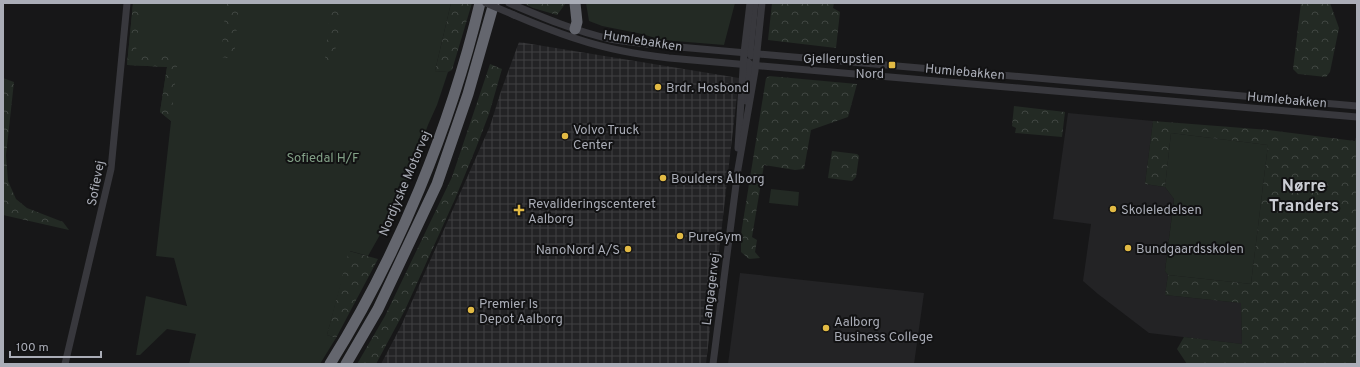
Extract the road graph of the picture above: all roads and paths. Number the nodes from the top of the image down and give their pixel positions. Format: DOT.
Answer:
graph roads {
  1 [pos="127,3"];
  2 [pos="480,3"];
  3 [pos="486,3"];
  4 [pos="494,3"];
  5 [pos="575,3"];
  6 [pos="750,3"];
  7 [pos="755,3"];
  8 [pos="762,3"];
  9 [pos="512,4"];
  10 [pos="573,33"];
  11 [pos="750,53"];
  12 [pos="750,64"];
  13 [pos="1357,106"];
  14 [pos="1354,117"];
  15 [pos="738,169"];
  16 [pos="66,364"];
  17 [pos="330,364"];
  18 [pos="346,364"];
  19 [pos="713,364"];
  1 -- 16 [label="street, Sofievej"];
  2 -- 17 [label="highway, Nordjyske Motorvej"];
  3 -- 10 [label="street, Humlebakken, bridge"];
  4 -- 18 [label="highway"];
  5 -- 10 [label="highway"];
  6 -- 11 [label="street, Langagervej"];
  7 -- 11 [label="street, Langagervej"];
  8 -- 11 [label="street, Langagervej"];
  9 -- 10 [label="street, Humlebakken"];
  10 -- 11 [label="street, Humlebakken"];
  10 -- 12 [label="street, Humlebakken"];
  11 -- 12 [label="street, Langagervej"];
  11 -- 12 [label="street"];
  11 -- 13 [label="street, Humlebakken"];
  12 -- 14 [label="street, Humlebakken"];
  12 -- 15 [label="street, Langagervej"];
  12 -- 15 [label="street, Langagervej"];
  15 -- 19 [label="street, Langagervej"];
}
